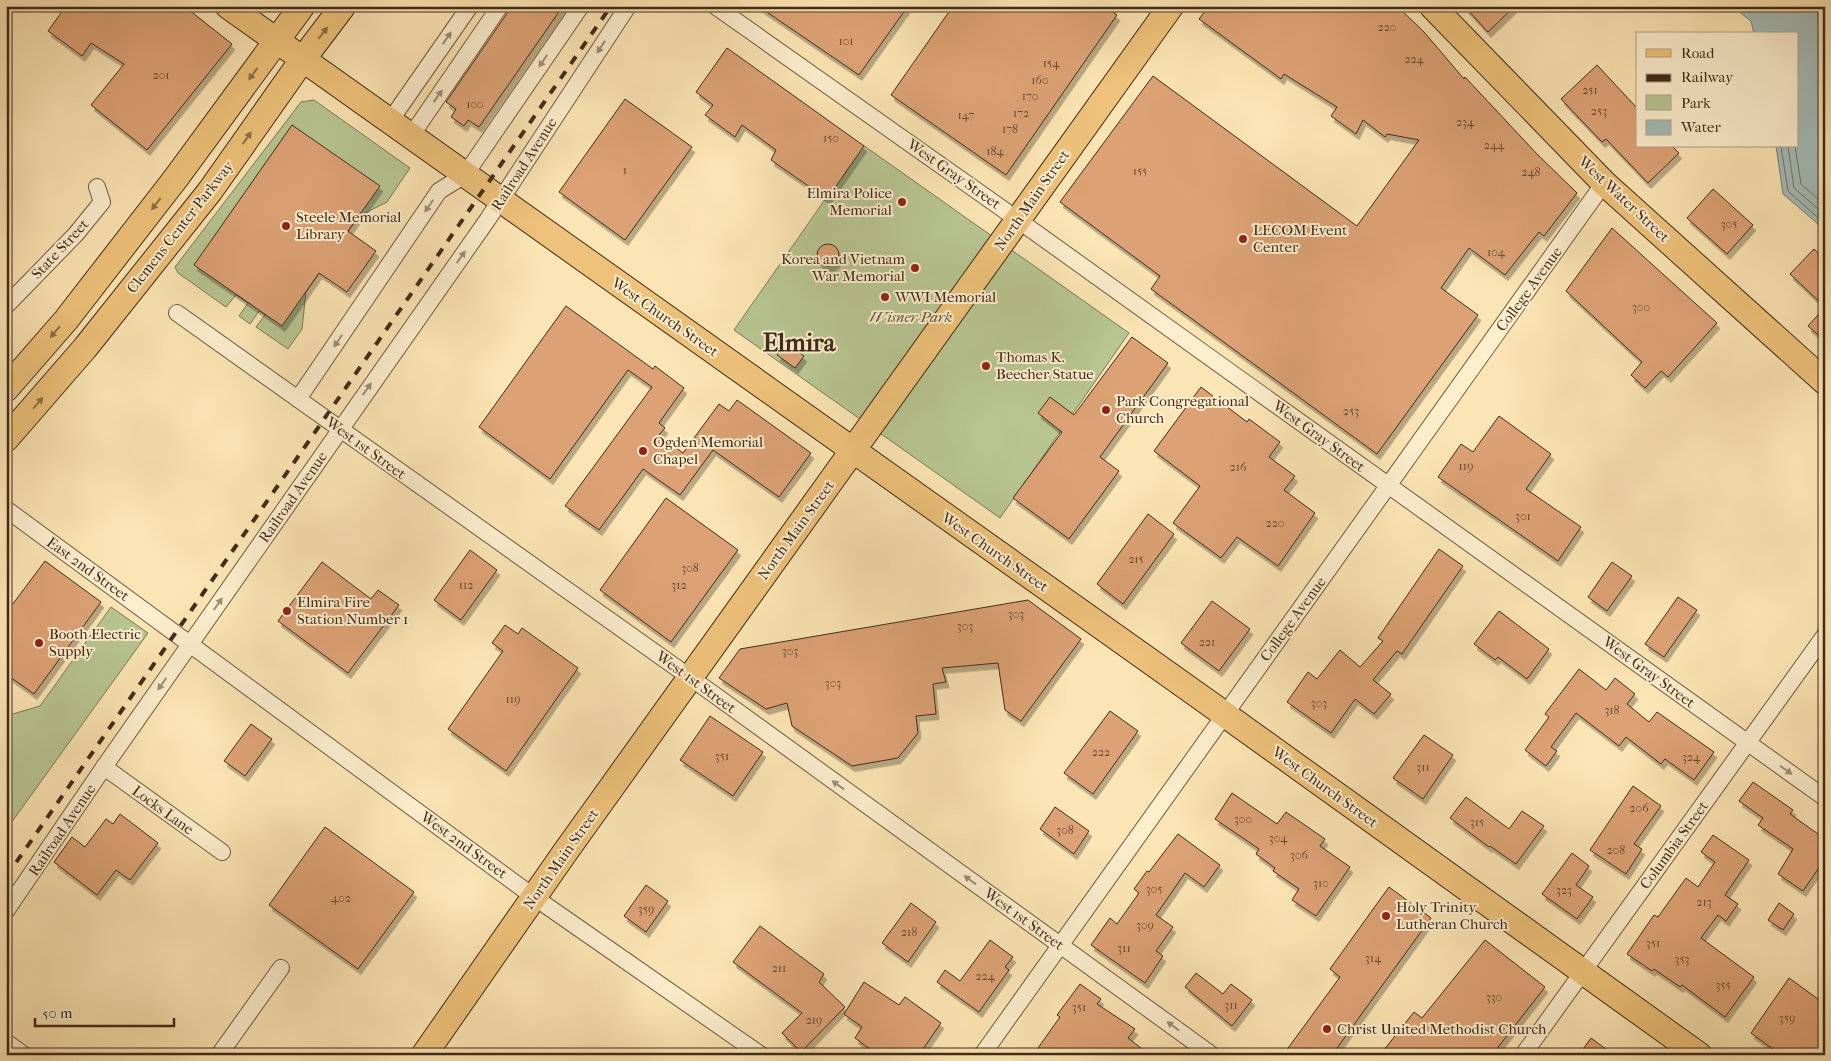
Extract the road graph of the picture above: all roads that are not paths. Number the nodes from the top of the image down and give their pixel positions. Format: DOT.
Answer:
graph roads {
  1 [pos="228,6"];
  2 [pos="302,6"];
  3 [pos="344,6"];
  4 [pos="470,6"];
  5 [pos="500,6"];
  6 [pos="581,6"];
  7 [pos="628,6"];
  8 [pos="715,6"];
  9 [pos="1171,6"];
  10 [pos="1432,6"];
  11 [pos="290,50"];
  12 [pos="390,121"];
  13 [pos="411,136"];
  14 [pos="465,175"];
  15 [pos="1604,183"];
  16 [pos="97,186"];
  17 [pos="500,200"];
  18 [pos="1018,220"];
  19 [pos="6,306"];
  20 [pos="177,313"];
  21 [pos="1825,382"];
  22 [pos="6,389"];
  23 [pos="298,399"];
  24 [pos="339,429"];
  25 [pos="6,439"];
  26 [pos="853,451"];
  27 [pos="1388,486"];
  28 [pos="6,509"];
  29 [pos="170,629"];
  30 [pos="1825,635"];
  31 [pos="190,644"];
  32 [pos="690,678"];
  33 [pos="1225,714"];
  34 [pos="1747,742"];
  35 [pos="104,767"];
  36 [pos="1825,798"];
  37 [pos="222,852"];
  38 [pos="534,897"];
  39 [pos="6,912"];
  40 [pos="1060,945"];
  41 [pos="281,968"];
  42 [pos="1582,972"];
  43 [pos="6,1042"];
  44 [pos="24,1055"];
  45 [pos="219,1055"];
  46 [pos="424,1055"];
  47 [pos="761,1055"];
  48 [pos="982,1055"];
  49 [pos="1212,1055"];
  50 [pos="1523,1055"];
  51 [pos="1699,1055"];
  1 -- 11 [label="main road, West Church Street"];
  2 -- 11 [label="main road, Clemens Center Parkway"];
  11 -- 3 [label="main road, Clemens Center Parkway, one-way"];
  12 -- 4 [label="street, one-way"];
  13 -- 5 [label="street, one-way"];
  6 -- 14 [label="street, one-way"];
  7 -- 17 [label="street, Railroad Avenue, one-way"];
  8 -- 18 [label="street, West Gray Street"];
  9 -- 18 [label="main road, North Main Street"];
  10 -- 15 [label="main road, West Water Street"];
  11 -- 12 [label="main road, West Church Street"];
  11 -- 22 [label="main road, Clemens Center Parkway, one-way"];
  25 -- 11 [label="main road, Clemens Center Parkway, one-way"];
  12 -- 13 [label="main road, West Church Street"];
  13 -- 14 [label="main road, West Church Street"];
  14 -- 17 [label="main road, West Church Street"];
  14 -- 23 [label="street, one-way"];
  15 -- 21 [label="main road, West Water Street"];
  15 -- 27 [label="street, College Avenue"];
  16 -- 19 [label="street, State Street"];
  24 -- 17 [label="street, Railroad Avenue, one-way"];
  17 -- 26 [label="main road, West Church Street"];
  18 -- 26 [label="main road, North Main Street"];
  18 -- 27 [label="street, West Gray Street"];
  20 -- 23 [label="street, West 1st Street"];
  23 -- 24 [label="street, West 1st Street"];
  31 -- 24 [label="street, Railroad Avenue, one-way"];
  24 -- 32 [label="street, West 1st Street"];
  26 -- 32 [label="main road, North Main Street"];
  26 -- 33 [label="main road, West Church Street"];
  27 -- 33 [label="street, College Avenue"];
  27 -- 34 [label="street, West Gray Street"];
  28 -- 29 [label="street, East 2nd Street"];
  29 -- 31 [label="street, West 2nd Street"];
  30 -- 34 [label="street, Columbia Street"];
  31 -- 35 [label="street, Railroad Avenue, one-way"];
  31 -- 38 [label="street, West 2nd Street"];
  32 -- 38 [label="main road, North Main Street"];
  40 -- 32 [label="street, West 1st Street, one-way"];
  33 -- 40 [label="street, College Avenue"];
  33 -- 42 [label="main road, West Church Street"];
  34 -- 36 [label="street, West Gray Street, one-way"];
  34 -- 42 [label="street, Columbia Street"];
  35 -- 37 [label="street, Locks Lane"];
  35 -- 39 [label="street, Railroad Avenue"];
  38 -- 46 [label="main road, North Main Street"];
  38 -- 47 [label="street, West 2nd Street"];
  40 -- 48 [label="street, College Avenue"];
  49 -- 40 [label="street, West 1st Street, one-way"];
  41 -- 45 [label="street"];
  42 -- 50 [label="street, Columbia Street"];
  42 -- 51 [label="main road, West Church Street"];
  43 -- 44 [label="street"];
}
